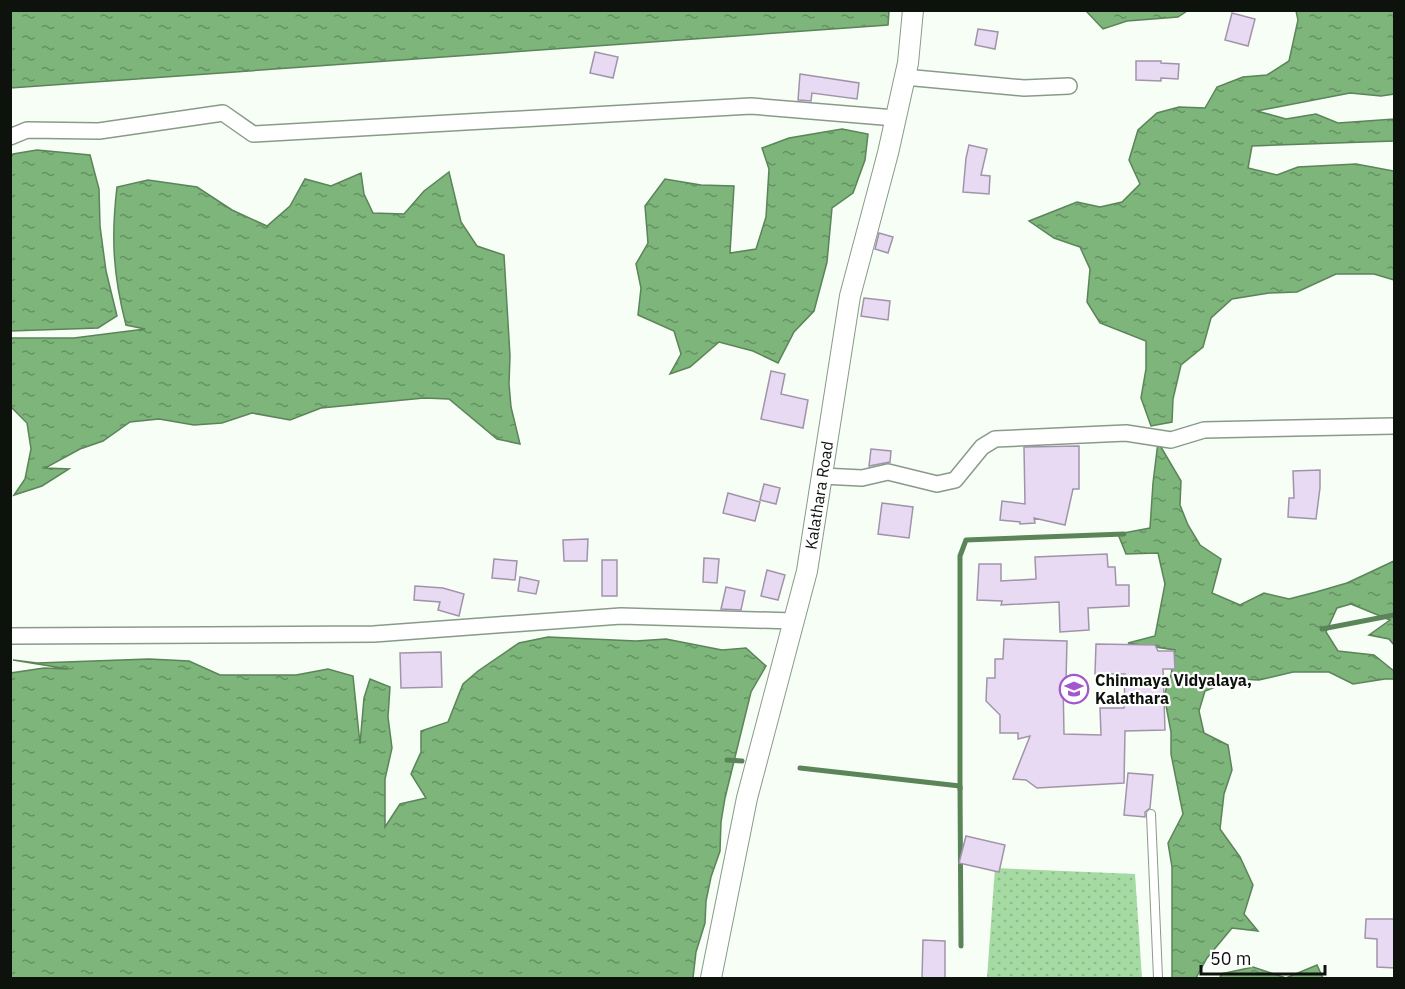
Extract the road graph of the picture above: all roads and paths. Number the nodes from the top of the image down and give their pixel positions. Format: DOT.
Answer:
graph roads {
  1 [pos="913,10"];
  2 [pos="904,77"];
  3 [pos="1069,86"];
  4 [pos="896,118"];
  5 [pos="10,137"];
  6 [pos="1395,426"];
  7 [pos="822,476"];
  8 [pos="793,621"];
  9 [pos="10,636"];
  10 [pos="1151,814"];
  11 [pos="711,978"];
  12 [pos="1158,978"];
  1 -- 2 [label="street, Kalathara Road"];
  2 -- 3 [label="street"];
  2 -- 4 [label="street, Kalathara Road"];
  4 -- 5 [label="street"];
  4 -- 7 [label="street, Kalathara Road"];
  6 -- 7 [label="street"];
  7 -- 8 [label="street, Kalathara Road"];
  8 -- 9 [label="street"];
  8 -- 11 [label="street, Kalathara Road"];
  10 -- 12 [label="lane"];
}
